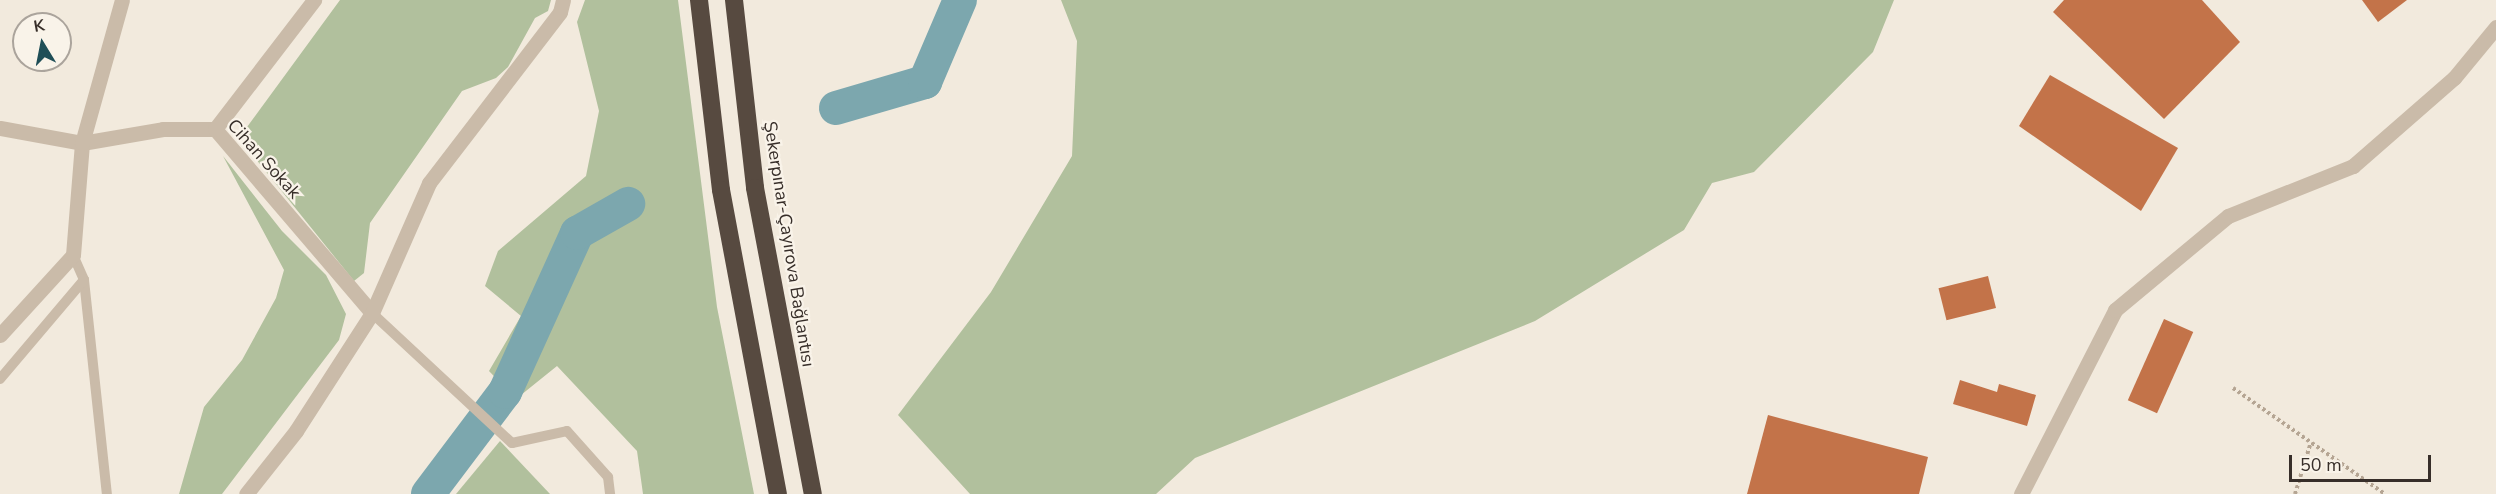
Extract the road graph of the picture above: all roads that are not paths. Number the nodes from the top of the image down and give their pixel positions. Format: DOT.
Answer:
graph roads {
  1 [pos="122,0"];
  2 [pos="314,0"];
  3 [pos="563,0"];
  4 [pos="699,0"];
  5 [pos="734,0"];
  6 [pos="2496,27"];
  7 [pos="0,128"];
  8 [pos="215,129"];
  9 [pos="82,143"];
  10 [pos="73,255"];
  11 [pos="84,280"];
  12 [pos="372,314"];
  13 [pos="0,334"];
  14 [pos="0,379"];
  15 [pos="107,494"];
  16 [pos="246,494"];
  17 [pos="610,494"];
  18 [pos="778,494"];
  19 [pos="813,494"];
  20 [pos="2021,494"];
  1 -- 9 [label="street"];
  2 -- 8 [label="street"];
  3 -- 12 [label="street"];
  4 -- 18 [label="highway"];
  5 -- 19 [label="highway, Şekerpınar-Çayırova Bağlantısı"];
  6 -- 20 [label="street"];
  7 -- 9 [label="street"];
  8 -- 9 [label="street, Cihan Sokak"];
  8 -- 12 [label="street, Cihan Sokak"];
  9 -- 10 [label="street"];
  10 -- 11 [label="lane"];
  10 -- 13 [label="street"];
  11 -- 14 [label="lane"];
  11 -- 15 [label="lane"];
  12 -- 16 [label="street"];
  12 -- 17 [label="lane"];
}
